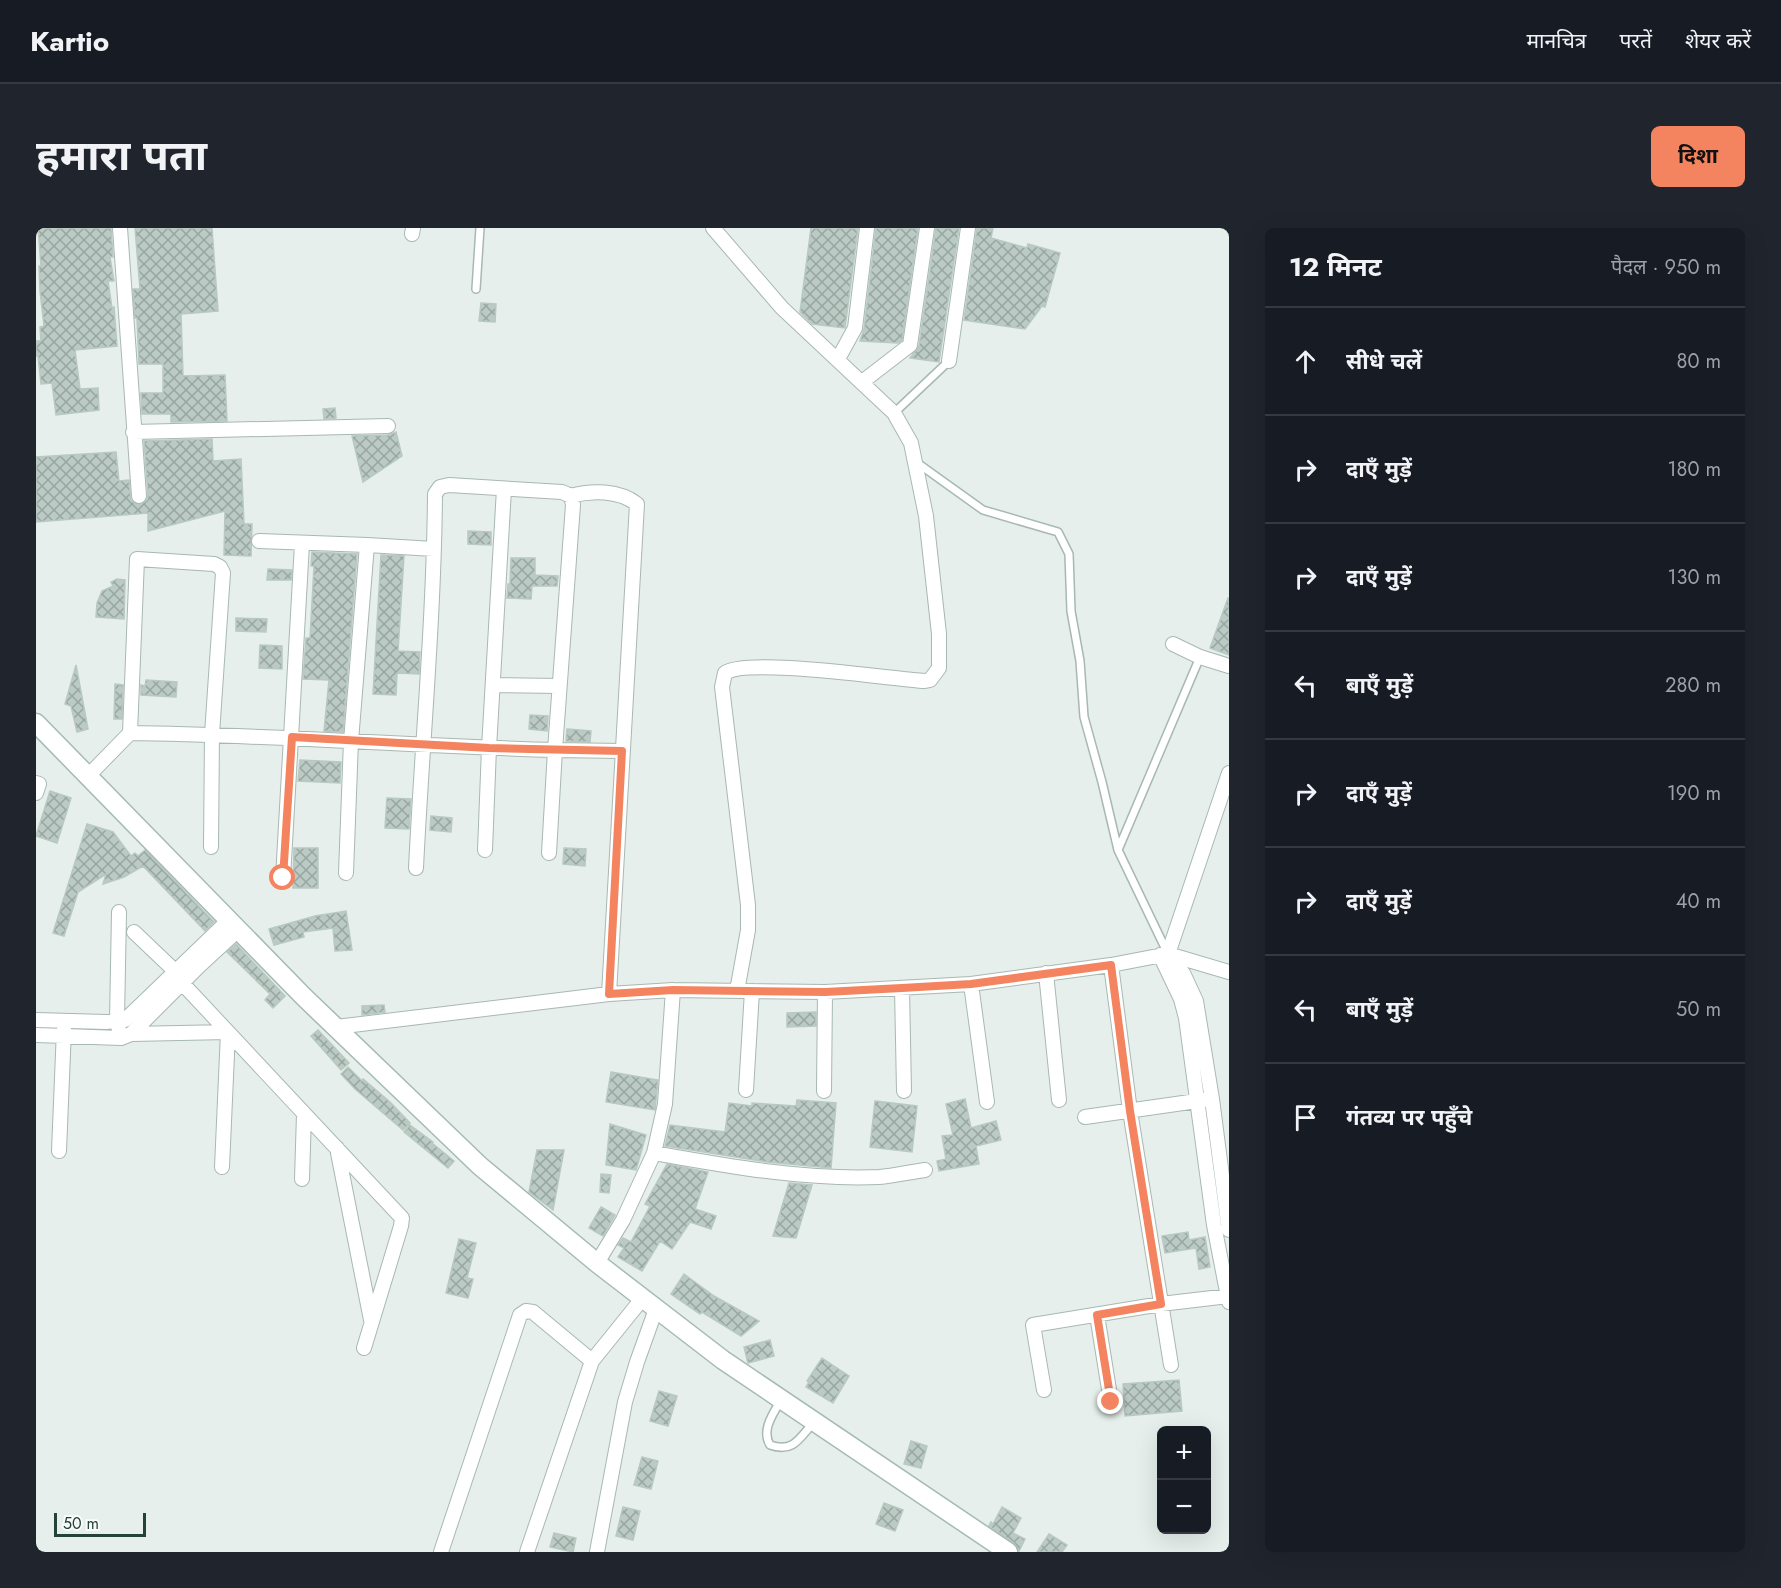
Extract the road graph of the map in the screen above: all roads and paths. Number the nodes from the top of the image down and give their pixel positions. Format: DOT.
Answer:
graph roads {
  1 [pos="120,228"];
  2 [pos="480,228"];
  3 [pos="713,228"];
  4 [pos="867,228"];
  5 [pos="927,228"];
  6 [pos="968,228"];
  7 [pos="476,289"];
  8 [pos="838,359"];
  9 [pos="949,361"];
  10 [pos="862,382"];
  11 [pos="894,414"];
  12 [pos="388,426"];
  13 [pos="133,432"];
  14 [pos="916,462"];
  15 [pos="504,489"];
  16 [pos="139,496"];
  17 [pos="571,496"];
  18 [pos="259,542"];
  19 [pos="302,544"];
  20 [pos="367,545"];
  21 [pos="434,549"];
  22 [pos="1173,644"];
  23 [pos="1200,657"];
  24 [pos="1229,666"];
  25 [pos="493,685"];
  26 [pos="559,686"];
  27 [pos="36,723"];
  28 [pos="130,733"];
  29 [pos="212,734"];
  30 [pos="292,737"];
  31 [pos="351,741"];
  32 [pos="422,744"];
  33 [pos="489,748"];
  34 [pos="555,750"];
  35 [pos="622,751"];
  36 [pos="1229,773"];
  37 [pos="88,776"];
  38 [pos="36,783"];
  39 [pos="36,793"];
  40 [pos="212,847"];
  41 [pos="485,850"];
  42 [pos="1118,850"];
  43 [pos="549,854"];
  44 [pos="416,868"];
  45 [pos="346,873"];
  46 [pos="283,878"];
  47 [pos="119,912"];
  48 [pos="234,925"];
  49 [pos="134,932"];
  50 [pos="1164,955"];
  51 [pos="1111,965"];
  52 [pos="1229,972"];
  53 [pos="1046,973"];
  54 [pos="174,982"];
  55 [pos="971,984"];
  56 [pos="902,988"];
  57 [pos="673,990"];
  58 [pos="738,991"];
  59 [pos="752,991"];
  60 [pos="825,992"];
  61 [pos="609,994"];
  62 [pos="36,1020"];
  63 [pos="64,1021"];
  64 [pos="117,1022"];
  65 [pos="336,1027"];
  66 [pos="228,1032"];
  67 [pos="36,1035"];
  68 [pos="64,1036"];
  69 [pos="126,1036"];
  70 [pos="746,1090"];
  71 [pos="824,1091"];
  72 [pos="904,1091"];
  73 [pos="1212,1099"];
  74 [pos="1059,1100"];
  75 [pos="1197,1101"];
  76 [pos="987,1102"];
  77 [pos="1130,1111"];
  78 [pos="304,1114"];
  79 [pos="1085,1117"];
  80 [pos="337,1148"];
  81 [pos="59,1151"];
  82 [pos="654,1153"];
  83 [pos="222,1167"];
  84 [pos="925,1170"];
  85 [pos="302,1179"];
  86 [pos="1229,1230"];
  87 [pos="597,1263"];
  88 [pos="1228,1298"];
  89 [pos="649,1304"];
  90 [pos="1161,1304"];
  91 [pos="1097,1315"];
  92 [pos="371,1322"];
  93 [pos="364,1348"];
  94 [pos="592,1361"];
  95 [pos="1171,1365"];
  96 [pos="1044,1390"];
  97 [pos="782,1399"];
  98 [pos="1111,1402"];
  99 [pos="814,1421"];
  100 [pos="441,1552"];
  101 [pos="526,1552"];
  102 [pos="597,1552"];
  103 [pos="1008,1552"];
  1 -- 13 [label="street"];
  2 -- 7 [label="lane"];
  3 -- 8 [label="street"];
  4 -- 8 [label="street"];
  5 -- 10 [label="street"];
  6 -- 9 [label="street"];
  8 -- 10 [label="street"];
  9 -- 11 [label="lane"];
  10 -- 11 [label="street"];
  11 -- 14 [label="street"];
  12 -- 13 [label="street"];
  13 -- 16 [label="street"];
  14 -- 42 [label="lane"];
  14 -- 58 [label="street"];
  15 -- 17 [label="street"];
  15 -- 21 [label="street"];
  15 -- 25 [label="street"];
  17 -- 26 [label="street"];
  17 -- 35 [label="street"];
  18 -- 19 [label="street"];
  19 -- 20 [label="street"];
  19 -- 30 [label="street"];
  20 -- 21 [label="street"];
  20 -- 31 [label="street"];
  21 -- 32 [label="street"];
  22 -- 23 [label="street"];
  23 -- 24 [label="street"];
  23 -- 42 [label="lane"];
  25 -- 26 [label="street"];
  25 -- 33 [label="street"];
  26 -- 34 [label="street"];
  27 -- 37 [label="main road"];
  28 -- 29 [label="street"];
  28 -- 29 [label="street"];
  28 -- 37 [label="street"];
  29 -- 30 [label="street"];
  29 -- 40 [label="street"];
  30 -- 31 [label="street"];
  30 -- 46 [label="street"];
  31 -- 32 [label="street"];
  31 -- 45 [label="street"];
  32 -- 33 [label="street"];
  32 -- 44 [label="street"];
  33 -- 34 [label="street"];
  33 -- 41 [label="street"];
  34 -- 35 [label="street"];
  34 -- 43 [label="street"];
  35 -- 61 [label="street"];
  36 -- 50 [label="street"];
  37 -- 48 [label="main road"];
  38 -- 39 [label="street"];
  42 -- 50 [label="lane"];
  47 -- 64 [label="street"];
  48 -- 54 [label="street"];
  48 -- 65 [label="main road"];
  49 -- 54 [label="street"];
  50 -- 51 [label="street"];
  50 -- 52 [label="street"];
  50 -- 73 [label="street"];
  50 -- 75 [label="street"];
  51 -- 53 [label="street"];
  51 -- 77 [label="street"];
  53 -- 55 [label="street"];
  53 -- 74 [label="street"];
  54 -- 64 [label="street"];
  54 -- 66 [label="street"];
  54 -- 69 [label="street"];
  55 -- 56 [label="street"];
  55 -- 76 [label="street"];
  56 -- 60 [label="street"];
  56 -- 72 [label="street"];
  57 -- 58 [label="street"];
  57 -- 61 [label="street"];
  57 -- 82 [label="street"];
  58 -- 59 [label="street"];
  59 -- 60 [label="street"];
  59 -- 70 [label="street"];
  60 -- 71 [label="street"];
  61 -- 65 [label="street"];
  62 -- 63 [label="street"];
  63 -- 64 [label="street"];
  63 -- 68 [label="street"];
  64 -- 69 [label="street"];
  65 -- 87 [label="main road"];
  66 -- 69 [label="street"];
  66 -- 78 [label="street"];
  66 -- 83 [label="street"];
  67 -- 68 [label="street"];
  68 -- 69 [label="street"];
  68 -- 81 [label="street"];
  73 -- 75 [label="street"];
  73 -- 86 [label="street"];
  75 -- 77 [label="street"];
  75 -- 88 [label="street"];
  77 -- 79 [label="street"];
  77 -- 90 [label="street"];
  78 -- 80 [label="street"];
  78 -- 85 [label="street"];
  80 -- 92 [label="street"];
  80 -- 92 [label="street"];
  82 -- 84 [label="street"];
  82 -- 87 [label="street"];
  87 -- 89 [label="main road"];
  88 -- 90 [label="street"];
  89 -- 94 [label="street"];
  89 -- 97 [label="main road"];
  89 -- 102 [label="street"];
  90 -- 91 [label="street"];
  90 -- 95 [label="street"];
  91 -- 96 [label="street"];
  91 -- 98 [label="street"];
  92 -- 93 [label="street"];
  94 -- 100 [label="street"];
  94 -- 101 [label="street"];
  97 -- 99 [label="main road"];
  97 -- 99 [label="lane"];
  99 -- 103 [label="main road"];
}
